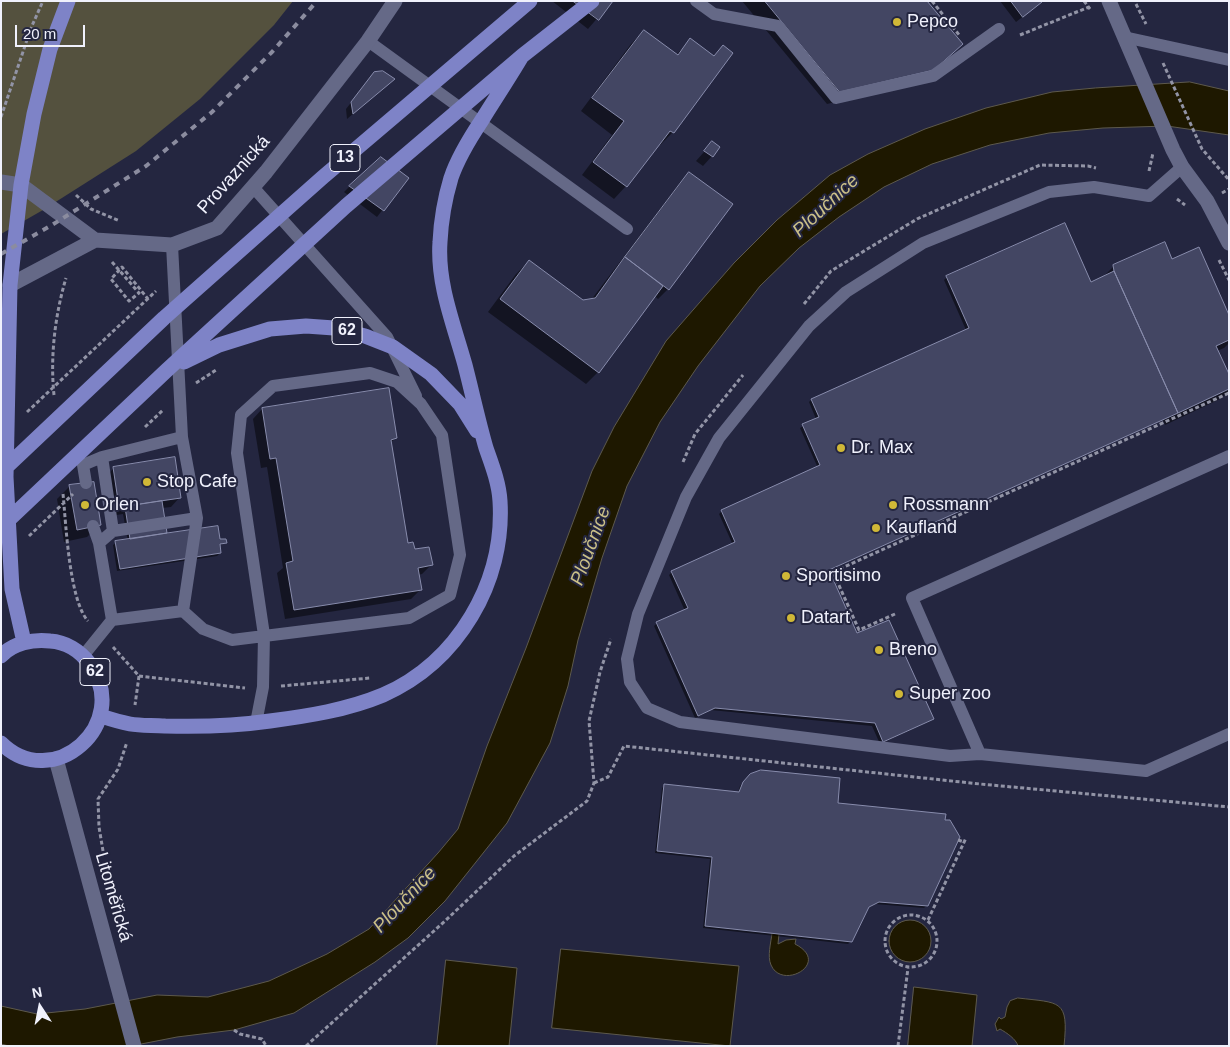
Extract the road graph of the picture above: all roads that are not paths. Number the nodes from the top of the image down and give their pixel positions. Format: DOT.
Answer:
graph roads {
  1 [pos="68,1"];
  2 [pos="395,1"];
  3 [pos="530,1"];
  4 [pos="592,1"];
  5 [pos="696,1"];
  6 [pos="1109,1"];
  7 [pos="999,29"];
  8 [pos="368,41"];
  9 [pos="1127,43"];
  10 [pos="522,56"];
  11 [pos="1229,60"];
  12 [pos="1182,167"];
  13 [pos="1,182"];
  14 [pos="21,185"];
  15 [pos="253,187"];
  16 [pos="627,229"];
  17 [pos="95,240"];
  18 [pos="1229,244"];
  19 [pos="172,246"];
  20 [pos="10,284"];
  21 [pos="168,370"];
  22 [pos="419,403"];
  23 [pos="182,437"];
  24 [pos="486,448"];
  25 [pos="1229,456"];
  26 [pos="102,457"];
  27 [pos="1,472"];
  28 [pos="86,484"];
  29 [pos="197,518"];
  30 [pos="93,526"];
  31 [pos="1,528"];
  32 [pos="113,531"];
  33 [pos="99,542"];
  34 [pos="183,611"];
  35 [pos="112,620"];
  36 [pos="264,635"];
  37 [pos="24,642"];
  38 [pos="1,656"];
  39 [pos="83,656"];
  40 [pos="100,716"];
  41 [pos="256,723"];
  42 [pos="1229,734"];
  43 [pos="1,743"];
  44 [pos="980,754"];
  45 [pos="56,759"];
  46 [pos="134,1046"];
  1 -- 14 [label="main road"];
  2 -- 8 [label="street, Provaznická"];
  3 -- 27 [label="main road, 13"];
  4 -- 10 [label="main road, 13"];
  5 -- 7 [label="lane"];
  6 -- 9 [label="street"];
  8 -- 15 [label="street, Provaznická"];
  8 -- 16 [label="lane"];
  9 -- 11 [label="lane"];
  9 -- 12 [label="street"];
  10 -- 21 [label="main road, 13"];
  10 -- 24 [label="main road"];
  12 -- 18 [label="street"];
  12 -- 44 [label="lane"];
  13 -- 14 [label="street"];
  14 -- 17 [label="street"];
  14 -- 20 [label="main road"];
  15 -- 19 [label="street, Provaznická"];
  15 -- 22 [label="lane"];
  17 -- 19 [label="street, Provaznická"];
  17 -- 20 [label="street"];
  19 -- 23 [label="lane"];
  20 -- 37 [label="main road"];
  21 -- 24 [label="main road, 62"];
  21 -- 31 [label="main road, 13"];
  22 -- 36 [label="lane"];
  22 -- 36 [label="lane"];
  23 -- 26 [label="lane"];
  23 -- 29 [label="lane"];
  24 -- 41 [label="main road, 62"];
  25 -- 44 [label="lane"];
  26 -- 28 [label="lane"];
  26 -- 32 [label="lane"];
  29 -- 32 [label="lane"];
  29 -- 34 [label="lane"];
  30 -- 33 [label="lane"];
  32 -- 33 [label="lane"];
  33 -- 35 [label="lane"];
  34 -- 35 [label="lane"];
  34 -- 36 [label="lane"];
  35 -- 39 [label="lane"];
  36 -- 41 [label="lane"];
  37 -- 38 [label="main road, 62"];
  37 -- 39 [label="main road, 62"];
  39 -- 40 [label="main road, 62"];
  40 -- 41 [label="main road, 62"];
  40 -- 45 [label="main road, 62"];
  42 -- 44 [label="lane"];
  43 -- 45 [label="main road, 62"];
  45 -- 46 [label="street, Litoměřická"];
}
